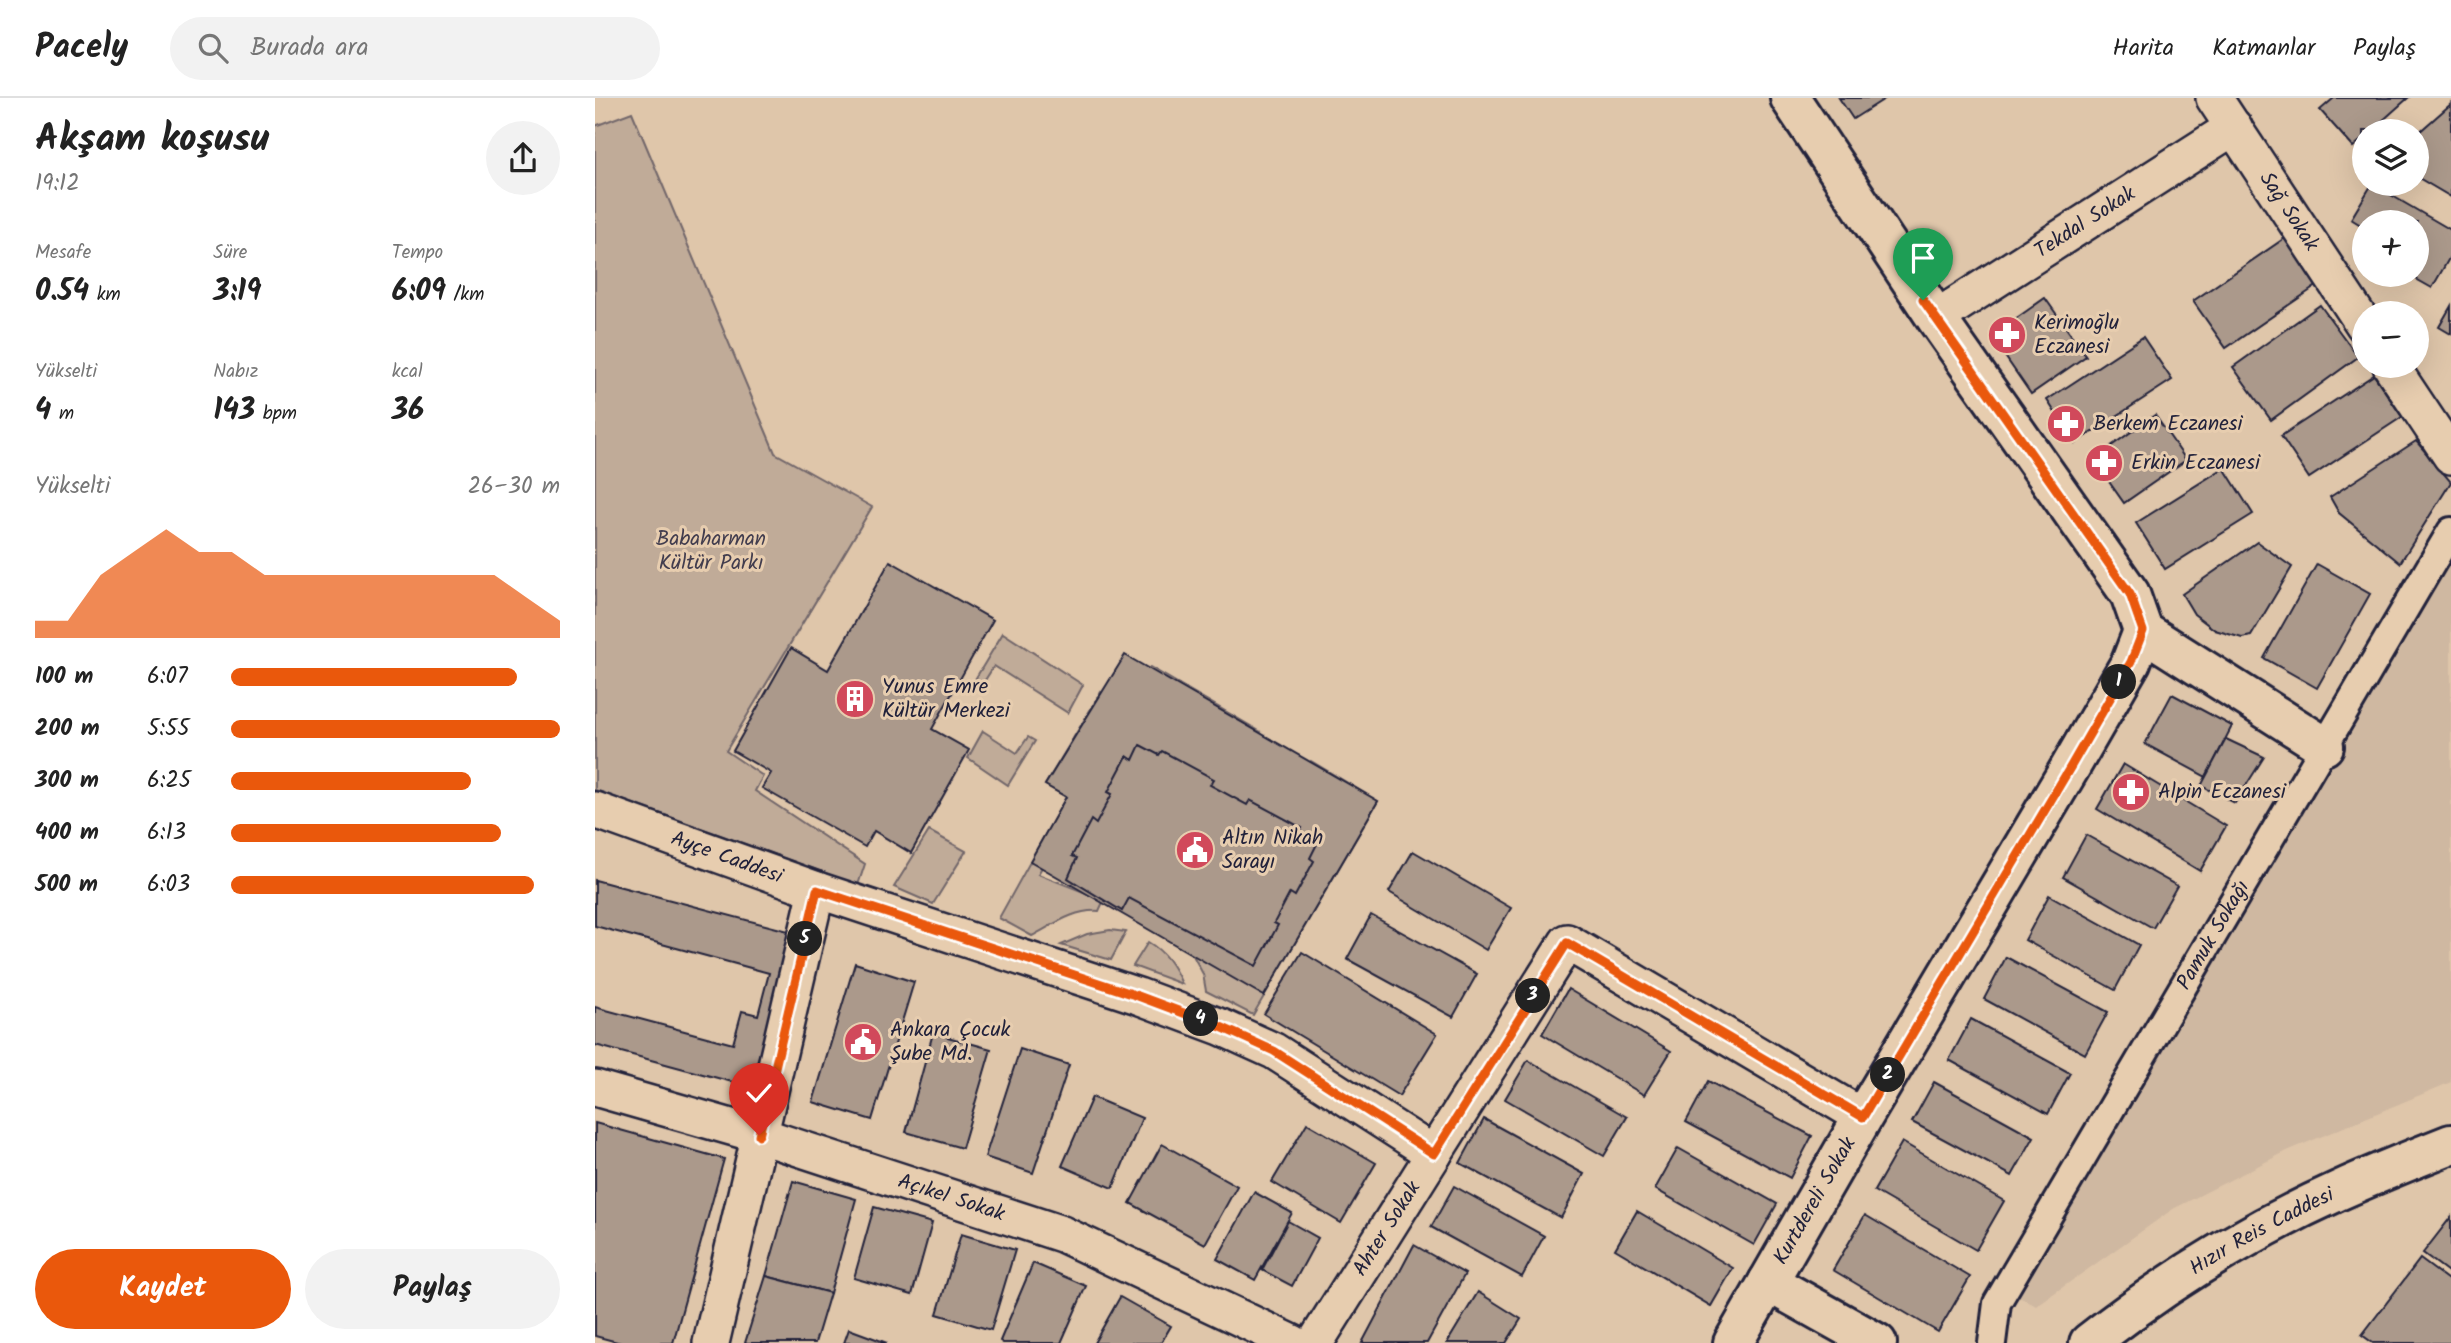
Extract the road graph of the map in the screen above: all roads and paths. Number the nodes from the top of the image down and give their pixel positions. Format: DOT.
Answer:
graph roads {
  1 [pos="1790,98"];
  2 [pos="2214,98"];
  3 [pos="2234,127"];
  4 [pos="2352,307"];
  5 [pos="1936,318"];
  6 [pos="2399,378"];
  7 [pos="2451,456"];
  8 [pos="2451,531"];
  9 [pos="2143,631"];
  10 [pos="2324,746"];
  11 [pos="595,810"];
  12 [pos="817,890"];
  13 [pos="595,1088"];
  14 [pos="1863,1117"];
  15 [pos="759,1135"];
  16 [pos="2451,1144"];
  17 [pos="1434,1154"];
  18 [pos="1768,1282"];
  19 [pos="711,1343"];
  20 [pos="1293,1343"];
  21 [pos="1315,1343"];
  22 [pos="1733,1343"];
  23 [pos="1877,1343"];
  24 [pos="1992,1343"];
  25 [pos="2089,1343"];
  1 -- 5 [label="street"];
  2 -- 3 [label="street, Sağ Sokak"];
  3 -- 4 [label="street, Sağ Sokak"];
  3 -- 5 [label="street, Tekdal Sokak"];
  5 -- 9 [label="street"];
  6 -- 7 [label="street"];
  8 -- 10 [label="street, Pamuk Sokağı"];
  9 -- 10 [label="street"];
  9 -- 14 [label="street, Kurtdereli Sokak"];
  10 -- 24 [label="street, Pamuk Sokağı"];
  11 -- 12 [label="street, Ayçe Caddesi"];
  12 -- 15 [label="street"];
  12 -- 17 [label="street, Ayçe Caddesi"];
  13 -- 15 [label="street, Açıkel Sokak"];
  14 -- 17 [label="street, Ahter Sokak"];
  14 -- 18 [label="street, Kurtdereli Sokak"];
  15 -- 19 [label="street"];
  15 -- 20 [label="street, Açıkel Sokak"];
  16 -- 25 [label="street, Hızır Reis Caddesi"];
  17 -- 21 [label="street, Ahter Sokak"];
  18 -- 22 [label="street, Kurtdereli Sokak"];
  18 -- 23 [label="street"];
}
